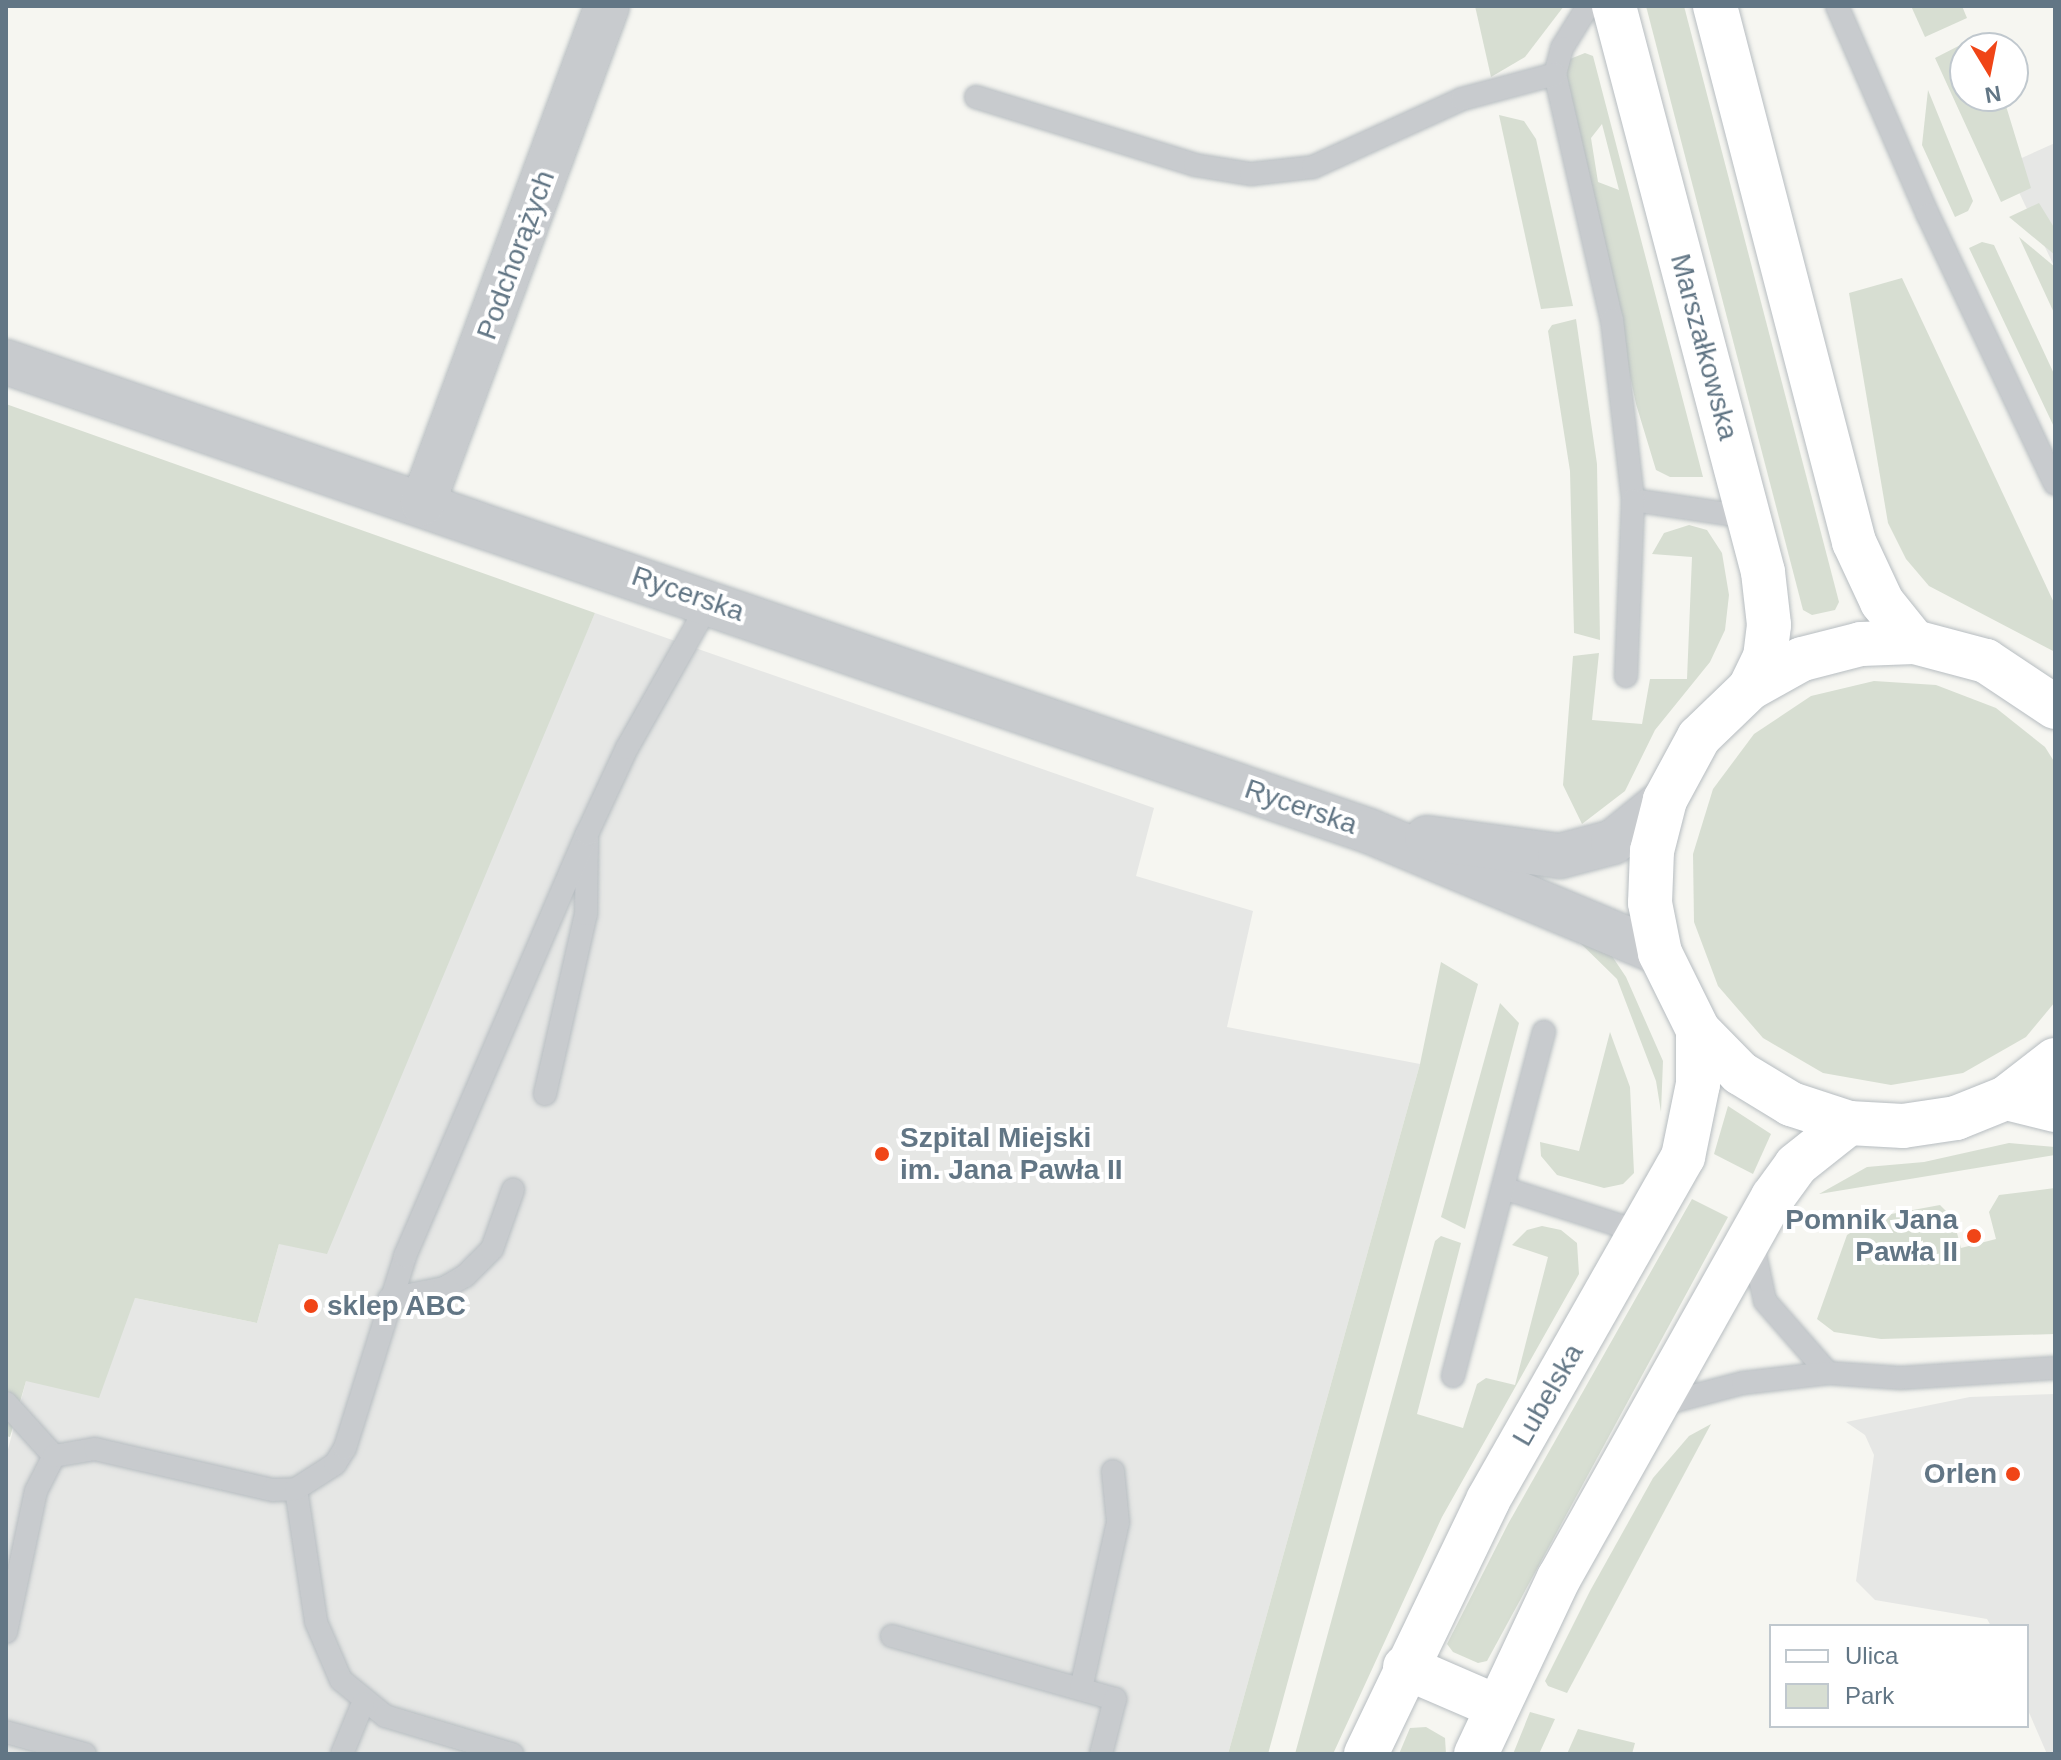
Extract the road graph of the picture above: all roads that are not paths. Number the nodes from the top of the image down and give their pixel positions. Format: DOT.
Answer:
graph roads {
  1 [pos="607,6"];
  2 [pos="1588,6"];
  3 [pos="1614,6"];
  4 [pos="1715,6"];
  5 [pos="1837,6"];
  6 [pos="1555,74"];
  7 [pos="976,97"];
  8 [pos="6,362"];
  9 [pos="2055,484"];
  10 [pos="1633,500"];
  11 [pos="423,503"];
  12 [pos="1748,517"];
  13 [pos="710,601"];
  14 [pos="1914,642"];
  15 [pos="1626,676"];
  16 [pos="1750,688"];
  17 [pos="2055,707"];
  18 [pos="1665,800"];
  19 [pos="1369,831"];
  20 [pos="587,834"];
  21 [pos="1660,953"];
  22 [pos="1698,1030"];
  23 [pos="1544,1032"];
  24 [pos="2055,1060"];
  25 [pos="545,1094"];
  26 [pos="2006,1098"];
  27 [pos="2055,1110"];
  28 [pos="1849,1123"];
  29 [pos="1503,1188"];
  30 [pos="513,1190"];
  31 [pos="1640,1232"];
  32 [pos="1752,1238"];
  33 [pos="389,1299"];
  34 [pos="2055,1368"];
  35 [pos="1828,1373"];
  36 [pos="1453,1376"];
  37 [pos="6,1403"];
  38 [pos="1659,1405"];
  39 [pos="54,1456"];
  40 [pos="1113,1471"];
  41 [pos="296,1489"];
  42 [pos="6,1632"];
  43 [pos="892,1636"];
  44 [pos="1405,1667"];
  45 [pos="1081,1689"];
  46 [pos="363,1703"];
  47 [pos="1495,1706"];
  48 [pos="6,1732"];
  49 [pos="85,1754"];
  50 [pos="342,1754"];
  51 [pos="512,1754"];
  52 [pos="1101,1754"];
  53 [pos="1366,1754"];
  54 [pos="1476,1754"];
  1 -- 11 [label="street, Podchorążych"];
  2 -- 6 [label="lane"];
  3 -- 12 [label="main road, Marszałkowska"];
  4 -- 14 [label="main road"];
  5 -- 9 [label="lane"];
  6 -- 7 [label="lane"];
  6 -- 10 [label="lane"];
  8 -- 11 [label="street, Rycerska"];
  10 -- 12 [label="lane"];
  10 -- 15 [label="lane"];
  11 -- 13 [label="street, Rycerska"];
  12 -- 16 [label="main road, Marszałkowska"];
  13 -- 19 [label="street, Rycerska"];
  13 -- 20 [label="lane"];
  14 -- 16 [label="main road"];
  14 -- 17 [label="main road"];
  16 -- 18 [label="main road"];
  18 -- 19 [label="street, Rycerska"];
  18 -- 21 [label="main road"];
  19 -- 21 [label="street, Rycerska"];
  20 -- 25 [label="lane"];
  20 -- 33 [label="lane"];
  21 -- 22 [label="main road"];
  22 -- 28 [label="main road"];
  22 -- 31 [label="main road, Lubelska"];
  23 -- 29 [label="lane"];
  24 -- 26 [label="main road"];
  26 -- 27 [label="main road"];
  26 -- 28 [label="main road"];
  28 -- 32 [label="main road"];
  29 -- 31 [label="lane"];
  29 -- 36 [label="lane"];
  30 -- 33 [label="lane"];
  31 -- 44 [label="main road, Lubelska"];
  32 -- 35 [label="lane"];
  32 -- 38 [label="main road"];
  33 -- 41 [label="lane"];
  34 -- 35 [label="lane"];
  35 -- 38 [label="lane"];
  37 -- 39 [label="lane"];
  38 -- 47 [label="main road"];
  39 -- 41 [label="lane"];
  39 -- 42 [label="lane"];
  40 -- 45 [label="lane"];
  41 -- 46 [label="lane"];
  43 -- 45 [label="lane"];
  44 -- 47 [label="main road"];
  44 -- 53 [label="main road, Lubelska"];
  45 -- 52 [label="lane"];
  46 -- 50 [label="lane"];
  46 -- 51 [label="lane"];
  47 -- 54 [label="main road"];
  48 -- 49 [label="lane"];
}
